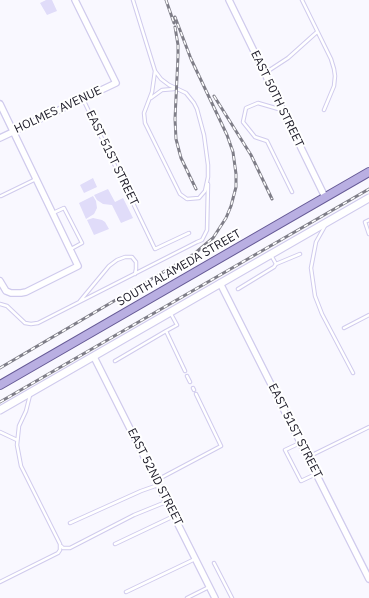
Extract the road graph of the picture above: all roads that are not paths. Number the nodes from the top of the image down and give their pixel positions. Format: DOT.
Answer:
graph roads {
  1 [pos="75,0"];
  2 [pos="133,0"];
  3 [pos="229,0"];
  4 [pos="302,0"];
  5 [pos="317,32"];
  6 [pos="155,71"];
  7 [pos="265,74"];
  8 [pos="177,89"];
  9 [pos="83,99"];
  10 [pos="149,100"];
  11 [pos="0,104"];
  12 [pos="282,110"];
  13 [pos="324,110"];
  14 [pos="13,131"];
  15 [pos="0,138"];
  16 [pos="369,172"];
  17 [pos="208,177"];
  18 [pos="36,179"];
  19 [pos="292,192"];
  20 [pos="1,196"];
  21 [pos="325,197"];
  22 [pos="369,198"];
  23 [pos="53,213"];
  24 [pos="369,220"];
  25 [pos="327,222"];
  26 [pos="189,233"];
  27 [pos="369,234"];
  28 [pos="70,249"];
  29 [pos="271,254"];
  30 [pos="300,254"];
  31 [pos="276,264"];
  32 [pos="134,274"];
  33 [pos="0,281"];
  34 [pos="220,283"];
  35 [pos="238,290"];
  36 [pos="79,303"];
  37 [pos="0,304"];
  38 [pos="171,312"];
  39 [pos="369,315"];
  40 [pos="344,328"];
  41 [pos="166,331"];
  42 [pos="94,357"];
  43 [pos="115,361"];
  44 [pos="185,371"];
  45 [pos="354,373"];
  46 [pos="187,376"];
  47 [pos="190,382"];
  48 [pos="0,385"];
  49 [pos="30,392"];
  50 [pos="196,394"];
  51 [pos="0,410"];
  52 [pos="369,427"];
  53 [pos="0,432"];
  54 [pos="17,440"];
  55 [pos="300,442"];
  56 [pos="308,457"];
  57 [pos="316,474"];
  58 [pos="157,482"];
  59 [pos="167,502"];
  60 [pos="174,516"];
  61 [pos="70,523"];
  62 [pos="115,544"];
  63 [pos="60,546"];
  64 [pos="196,559"];
  65 [pos="214,563"];
  66 [pos="369,579"];
  67 [pos="0,582"];
  68 [pos="210,587"];
  69 [pos="126,592"];
  70 [pos="187,598"];
  71 [pos="215,598"];
  72 [pos="232,598"];
  1 -- 9 [label="street, HOLMES AVENUE"];
  2 -- 6 [label="lane"];
  3 -- 7 [label="street, EAST 50TH STREET"];
  4 -- 5 [label="lane"];
  5 -- 7 [label="lane"];
  5 -- 13 [label="lane"];
  6 -- 8 [label="lane"];
  6 -- 10 [label="lane"];
  7 -- 12 [label="street, EAST 50TH STREET"];
  8 -- 10 [label="lane"];
  8 -- 17 [label="lane"];
  9 -- 14 [label="street, HOLMES AVENUE"];
  9 -- 26 [label="lane, EAST 51ST STREET"];
  10 -- 17 [label="lane"];
  11 -- 14 [label="street"];
  12 -- 19 [label="lane"];
  12 -- 21 [label="street, EAST 50TH STREET"];
  14 -- 15 [label="street, HOLMES AVENUE"];
  14 -- 18 [label="street"];
  16 -- 21 [label="main road, SOUTH ALAMEDA STREET"];
  17 -- 32 [label="lane"];
  18 -- 20 [label="lane"];
  18 -- 23 [label="street"];
  21 -- 48 [label="main road, SOUTH ALAMEDA STREET"];
  22 -- 25 [label="street"];
  23 -- 28 [label="street"];
  23 -- 28 [label="lane"];
  24 -- 27 [label="lane"];
  25 -- 29 [label="street"];
  25 -- 45 [label="lane"];
  28 -- 33 [label="street"];
  29 -- 31 [label="lane"];
  29 -- 34 [label="street"];
  30 -- 31 [label="lane"];
  31 -- 35 [label="lane"];
  32 -- 36 [label="lane"];
  32 -- 36 [label="lane"];
  34 -- 38 [label="street"];
  34 -- 55 [label="street, EAST 51ST STREET"];
  36 -- 37 [label="lane"];
  38 -- 41 [label="lane"];
  38 -- 42 [label="street"];
  39 -- 40 [label="lane"];
  41 -- 43 [label="lane"];
  41 -- 44 [label="lane"];
  42 -- 49 [label="street"];
  42 -- 58 [label="street, EAST 52ND STREET"];
  46 -- 47 [label="lane"];
  49 -- 51 [label="street"];
  49 -- 54 [label="lane"];
  50 -- 58 [label="lane"];
  52 -- 56 [label="lane"];
  53 -- 54 [label="lane"];
  54 -- 63 [label="lane"];
  55 -- 56 [label="street, EAST 51ST STREET"];
  55 -- 57 [label="lane"];
  56 -- 57 [label="street, EAST 51ST STREET"];
  57 -- 66 [label="street, EAST 51ST STREET"];
  58 -- 59 [label="street, EAST 52ND STREET"];
  58 -- 61 [label="lane"];
  59 -- 60 [label="street, EAST 52ND STREET"];
  59 -- 63 [label="lane"];
  60 -- 62 [label="lane"];
  60 -- 64 [label="street, EAST 52ND STREET"];
  63 -- 67 [label="lane"];
  64 -- 68 [label="street, EAST 52ND STREET"];
  64 -- 69 [label="lane"];
  65 -- 72 [label="lane"];
  68 -- 70 [label="lane"];
  68 -- 71 [label="street, EAST 52ND STREET"];
}
